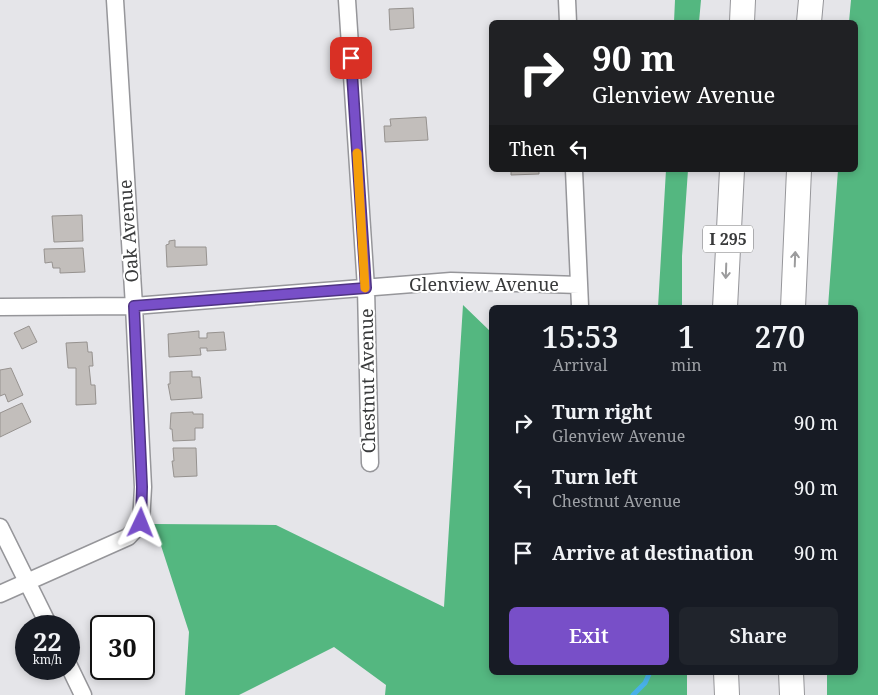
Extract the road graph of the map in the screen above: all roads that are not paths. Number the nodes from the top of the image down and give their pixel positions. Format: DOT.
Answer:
graph roads {
  1 [pos="115,0"];
  2 [pos="347,0"];
  3 [pos="567,0"];
  4 [pos="743,0"];
  5 [pos="811,0"];
  6 [pos="568,20"];
  7 [pos="742,20"];
  8 [pos="809,20"];
  9 [pos="574,172"];
  10 [pos="732,172"];
  11 [pos="798,172"];
  12 [pos="579,285"];
  13 [pos="366,288"];
  14 [pos="580,305"];
  15 [pos="725,305"];
  16 [pos="793,305"];
  17 [pos="134,306"];
  18 [pos="0,307"];
  19 [pos="370,463"];
  20 [pos="0,527"];
  21 [pos="28,581"];
  22 [pos="0,594"];
  23 [pos="44,615"];
  24 [pos="726,675"];
  25 [pos="791,675"];
  26 [pos="76,680"];
  27 [pos="83,695"];
  28 [pos="727,695"];
  29 [pos="792,695"];
  1 -- 17 [label="street, Oak Avenue"];
  2 -- 13 [label="street, Chestnut Avenue"];
  3 -- 6 [label="street"];
  4 -- 7 [label="highway"];
  5 -- 8 [label="highway"];
  9 -- 12 [label="street"];
  10 -- 15 [label="highway, I 295, one-way"];
  16 -- 11 [label="highway, one-way"];
  12 -- 13 [label="street, Glenview Avenue"];
  12 -- 14 [label="street"];
  13 -- 17 [label="street, Glenview Avenue"];
  13 -- 19 [label="street, Chestnut Avenue"];
  17 -- 18 [label="street, Glenview Avenue"];
  17 -- 21 [label="street, Oak Avenue"];
  20 -- 21 [label="street"];
  21 -- 22 [label="street"];
  21 -- 23 [label="street"];
  24 -- 28 [label="highway"];
  25 -- 29 [label="highway"];
  26 -- 27 [label="street"];
}
